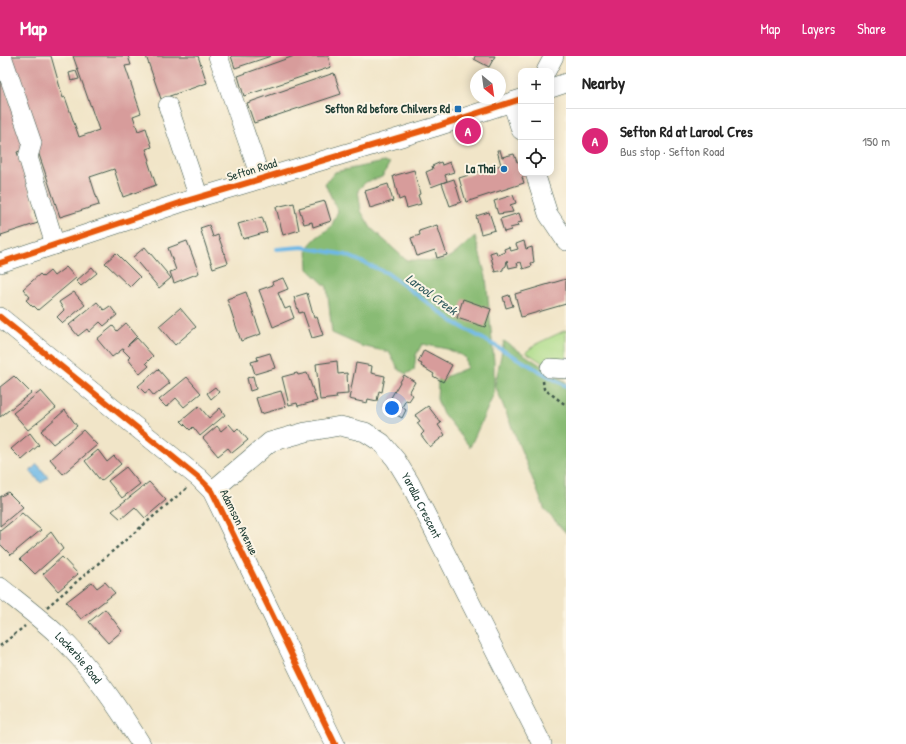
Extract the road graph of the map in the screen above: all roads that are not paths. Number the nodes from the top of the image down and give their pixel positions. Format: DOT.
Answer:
graph roads {
  1 [pos="2,56"];
  2 [pos="218,56"];
  3 [pos="554,56"];
  4 [pos="548,68"];
  5 [pos="566,83"];
  6 [pos="554,87"];
  7 [pos="518,98"];
  8 [pos="168,106"];
  9 [pos="536,176"];
  10 [pos="260,179"];
  11 [pos="199,198"];
  12 [pos="560,223"];
  13 [pos="566,241"];
  14 [pos="55,245"];
  15 [pos="0,263"];
  16 [pos="0,317"];
  17 [pos="206,485"];
  18 [pos="0,587"];
  19 [pos="141,744"];
  20 [pos="335,744"];
  21 [pos="542,744"];
  1 -- 14 [label="street"];
  2 -- 10 [label="street"];
  3 -- 4 [label="street"];
  5 -- 6 [label="street"];
  7 -- 10 [label="street, Sefton Road"];
  8 -- 11 [label="street"];
  9 -- 12 [label="street"];
  10 -- 11 [label="street, Sefton Road"];
  11 -- 14 [label="street, Sefton Road"];
  12 -- 13 [label="street"];
  14 -- 15 [label="street, Sefton Road"];
  16 -- 17 [label="street, Adamson Avenue"];
  17 -- 20 [label="street, Adamson Avenue"];
  17 -- 21 [label="street, Yaralla Crescent"];
  18 -- 19 [label="street, Lockerbie Road"];
}
